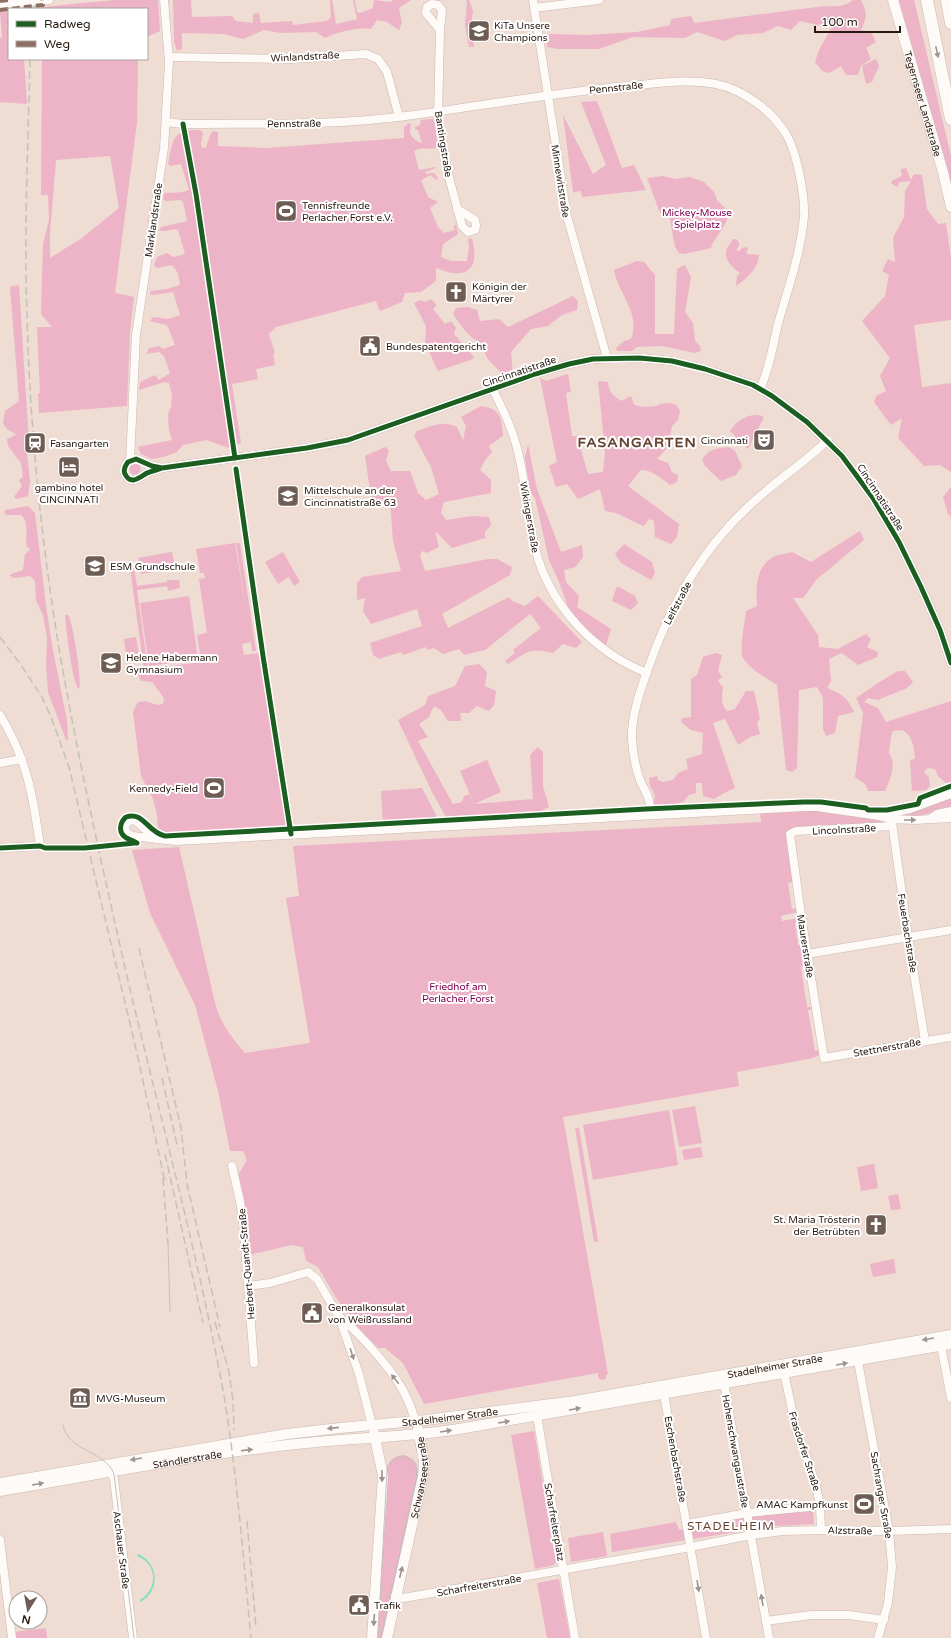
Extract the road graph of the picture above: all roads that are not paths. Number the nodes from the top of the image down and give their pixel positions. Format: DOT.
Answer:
graph roads {
  1 [pos="49,0"];
  2 [pos="164,0"];
  3 [pos="599,0"];
  4 [pos="893,0"];
  5 [pos="927,0"];
  6 [pos="947,0"];
  7 [pos="534,4"];
  8 [pos="0,5"];
  9 [pos="951,23"];
  10 [pos="440,30"];
  11 [pos="169,57"];
  12 [pos="547,95"];
  13 [pos="438,112"];
  14 [pos="399,117"];
  15 [pos="951,119"];
  16 [pos="166,122"];
  17 [pos="951,207"];
  18 [pos="457,209"];
  19 [pos="607,358"];
  20 [pos="760,389"];
  21 [pos="493,390"];
  22 [pos="828,440"];
  23 [pos="136,461"];
  24 [pos="162,468"];
  25 [pos="144,475"];
  26 [pos="951,663"];
  27 [pos="647,673"];
  28 [pos="0,715"];
  29 [pos="22,759"];
  30 [pos="0,763"];
  31 [pos="951,794"];
  32 [pos="951,811"];
  33 [pos="652,814"];
  34 [pos="951,818"];
  35 [pos="891,819"];
  36 [pos="928,819"];
  37 [pos="790,834"];
  38 [pos="156,838"];
  39 [pos="0,848"];
  40 [pos="951,930"];
  41 [pos="908,938"];
  42 [pos="807,954"];
  43 [pos="951,1037"];
  44 [pos="925,1041"];
  45 [pos="824,1058"];
  46 [pos="232,1166"];
  47 [pos="248,1286"];
  48 [pos="339,1317"];
  49 [pos="951,1335"];
  50 [pos="946,1345"];
  51 [pos="858,1356"];
  52 [pos="254,1363"];
  53 [pos="784,1372"];
  54 [pos="724,1383"];
  55 [pos="664,1394"];
  56 [pos="951,1398"];
  57 [pos="600,1401"];
  58 [pos="536,1411"];
  59 [pos="416,1422"];
  60 [pos="372,1425"];
  61 [pos="420,1435"];
  62 [pos="375,1438"];
  63 [pos="109,1468"];
  64 [pos="0,1482"];
  65 [pos="0,1491"];
  66 [pos="820,1506"];
  67 [pos="747,1513"];
  68 [pos="687,1524"];
  69 [pos="951,1529"];
  70 [pos="821,1530"];
  71 [pos="889,1531"];
  72 [pos="751,1535"];
  73 [pos="0,1540"];
  74 [pos="691,1547"];
  75 [pos="563,1570"];
  76 [pos="395,1596"];
  77 [pos="884,1620"];
  78 [pos="766,1621"];
  79 [pos="12,1638"];
  80 [pos="133,1638"];
  81 [pos="372,1638"];
  82 [pos="387,1638"];
  83 [pos="575,1638"];
  84 [pos="706,1638"];
  85 [pos="769,1638"];
  86 [pos="878,1638"];
  1 -- 8 [label="street, bridge"];
  2 -- 11 [label="street, Marklandstraße"];
  3 -- 7 [label="street"];
  4 -- 17 [label="main road, Tegernseer Landstraße"];
  5 -- 15 [label="highway, one-way"];
  6 -- 9 [label="highway"];
  7 -- 12 [label="street, Minnewitstraße"];
  10 -- 13 [label="street, Bantingstraße"];
  11 -- 14 [label="street, Winlandstraße"];
  11 -- 16 [label="street, Marklandstraße"];
  12 -- 13 [label="street, Pennstraße"];
  12 -- 19 [label="street, Minnewitstraße"];
  12 -- 20 [label="street, Pennstraße"];
  13 -- 14 [label="street, Pennstraße"];
  13 -- 18 [label="street, Bantingstraße"];
  14 -- 16 [label="street, Pennstraße"];
  16 -- 23 [label="street, Marklandstraße"];
  19 -- 20 [label="street, Cincinnatistraße"];
  19 -- 21 [label="street, Cincinnatistraße"];
  20 -- 22 [label="street, Cincinnatistraße"];
  21 -- 24 [label="street, Cincinnatistraße"];
  21 -- 27 [label="street, Wikingerstraße"];
  22 -- 26 [label="street, Cincinnatistraße"];
  22 -- 27 [label="street, Leifstraße"];
  23 -- 24 [label="street, Cincinnatistraße"];
  23 -- 25 [label="street"];
  23 -- 25 [label="street, Cincinnatistraße"];
  24 -- 25 [label="street, Cincinnatistraße"];
  27 -- 33 [label="street, Leifstraße"];
  28 -- 29 [label="street"];
  29 -- 30 [label="street"];
  29 -- 39 [label="street"];
  31 -- 35 [label="street, Lincolnstraße"];
  32 -- 36 [label="street, Lincolnstraße"];
  33 -- 35 [label="street, Lincolnstraße"];
  33 -- 38 [label="street, Lincolnstraße"];
  34 -- 36 [label="street, Lincolnstraße"];
  35 -- 36 [label="street, Lincolnstraße, one-way"];
  35 -- 37 [label="street, Lincolnstraße"];
  35 -- 41 [label="street, Feuerbachstraße"];
  37 -- 42 [label="street, Maurerstraße"];
  40 -- 41 [label="street"];
  41 -- 42 [label="street"];
  41 -- 44 [label="street, Feuerbachstraße"];
  42 -- 45 [label="street, Maurerstraße"];
  43 -- 44 [label="street, Stettnerstraße"];
  44 -- 45 [label="street, Stettnerstraße"];
  46 -- 47 [label="street, Herbert-Quandt-Straße"];
  47 -- 48 [label="street, Schwanseestraße"];
  47 -- 52 [label="street, Herbert-Quandt-Straße"];
  59 -- 48 [label="street, Schwanseestraße, one-way"];
  48 -- 60 [label="street, Schwanseestraße, one-way"];
  49 -- 51 [label="main road, Stadelheimer Straße, one-way"];
  50 -- 51 [label="main road, Stadelheimer Straße"];
  50 -- 56 [label="street"];
  53 -- 51 [label="main road, Stadelheimer Straße, one-way"];
  51 -- 57 [label="main road, Stadelheimer Straße"];
  51 -- 71 [label="street, Sachranger Straße"];
  53 -- 54 [label="main road, Stadelheimer Straße"];
  53 -- 66 [label="street, Frasdorfer Straße"];
  54 -- 55 [label="main road, Stadelheimer Straße"];
  54 -- 67 [label="street, Hohenschwangaustraße"];
  55 -- 57 [label="main road, Stadelheimer Straße"];
  55 -- 68 [label="street, Eschenbachstraße"];
  57 -- 58 [label="main road, Stadelheimer Straße"];
  58 -- 59 [label="main road, Stadelheimer Straße"];
  61 -- 58 [label="main road, Stadelheimer Straße, one-way"];
  58 -- 75 [label="street, Scharfreiterplatz"];
  59 -- 60 [label="main road, Stadelheimer Straße"];
  59 -- 61 [label="main road, Schwanseestraße"];
  60 -- 62 [label="main road, Schwanseestraße"];
  60 -- 63 [label="main road, Ständlerstraße, one-way"];
  61 -- 62 [label="main road, Stadelheimer Straße"];
  76 -- 61 [label="main road, Schwanseestraße, one-way"];
  63 -- 62 [label="main road, Ständlerstraße, one-way"];
  62 -- 81 [label="main road, Schwanseestraße, one-way"];
  63 -- 64 [label="main road, Ständlerstraße"];
  65 -- 63 [label="main road, Ständlerstraße, one-way"];
  63 -- 80 [label="street, Aschauer Straße"];
  66 -- 67 [label="street"];
  66 -- 70 [label="street, Frasdorfer Straße"];
  67 -- 68 [label="street"];
  67 -- 72 [label="street, Hohenschwangaustraße"];
  68 -- 74 [label="street, Eschenbachstraße"];
  69 -- 71 [label="street, Alzstraße"];
  70 -- 71 [label="street, Alzstraße"];
  70 -- 72 [label="street, Alzstraße"];
  71 -- 77 [label="street, Sachranger Straße"];
  72 -- 74 [label="street, Alzstraße"];
  78 -- 72 [label="street, Hohenschwangaustraße, one-way"];
  73 -- 79 [label="street"];
  74 -- 75 [label="street, Scharfreiterstraße"];
  74 -- 84 [label="street, Eschenbachstraße, one-way"];
  75 -- 76 [label="street, Scharfreiterstraße"];
  75 -- 83 [label="street, Scharfreiterplatz"];
  76 -- 82 [label="main road, Schwanseestraße"];
  77 -- 78 [label="street"];
  77 -- 86 [label="street, Sachranger Straße"];
  78 -- 85 [label="street, Hohenschwangaustraße"];
}
